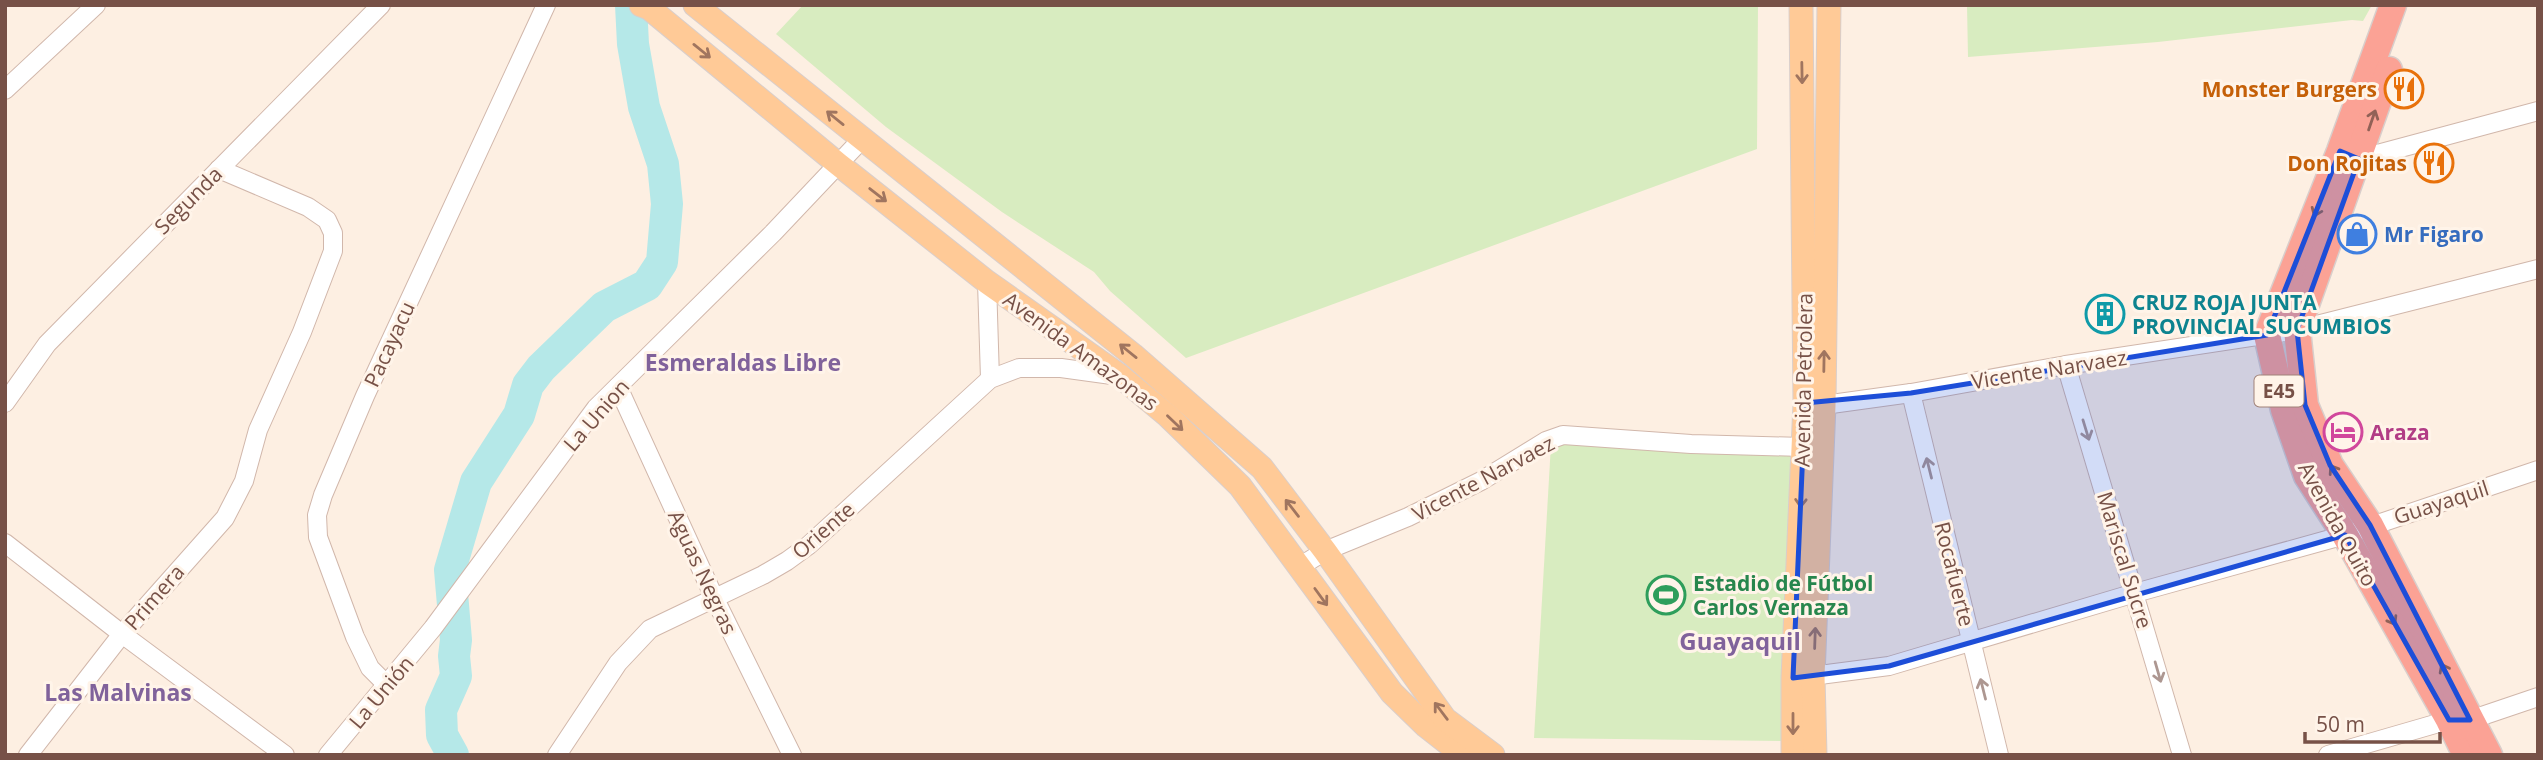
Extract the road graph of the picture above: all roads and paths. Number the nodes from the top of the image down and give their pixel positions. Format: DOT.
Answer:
graph roads {
  1 [pos="96,5"];
  2 [pos="381,5"];
  3 [pos="546,5"];
  4 [pos="695,5"];
  5 [pos="1801,5"];
  6 [pos="1829,5"];
  7 [pos="2393,5"];
  8 [pos="2411,5"];
  9 [pos="645,7"];
  10 [pos="5,90"];
  11 [pos="2538,111"];
  12 [pos="862,139"];
  13 [pos="2350,155"];
  14 [pos="838,164"];
  15 [pos="219,169"];
  16 [pos="2538,269"];
  17 [pos="987,282"];
  18 [pos="2297,330"];
  19 [pos="2267,335"];
  20 [pos="2066,365"];
  21 [pos="1120,376"];
  22 [pos="990,379"];
  23 [pos="618,387"];
  24 [pos="1911,393"];
  25 [pos="5,403"];
  26 [pos="1814,404"];
  27 [pos="1802,447"];
  28 [pos="2538,470"];
  29 [pos="2370,525"];
  30 [pos="2345,535"];
  31 [pos="5,543"];
  32 [pos="1325,551"];
  33 [pos="1299,567"];
  34 [pos="2135,593"];
  35 [pos="714,597"];
  36 [pos="433,628"];
  37 [pos="121,634"];
  38 [pos="1970,640"];
  39 [pos="1803,677"];
  40 [pos="387,685"];
  41 [pos="2538,696"];
  42 [pos="2460,720"];
  43 [pos="28,755"];
  44 [pos="285,755"];
  45 [pos="328,755"];
  46 [pos="557,755"];
  47 [pos="792,755"];
  48 [pos="1463,755"];
  49 [pos="1493,755"];
  50 [pos="1793,755"];
  51 [pos="1815,755"];
  52 [pos="1999,755"];
  53 [pos="2182,755"];
  54 [pos="2328,755"];
  55 [pos="2466,755"];
  56 [pos="2489,755"];
  1 -- 10 [label="street"];
  2 -- 15 [label="street, Segunda"];
  3 -- 40 [label="street, Pacayacu"];
  12 -- 4 [label="main road, Avenida Amazonas, one-way"];
  5 -- 26 [label="main road, Avenida Petrolera, one-way"];
  26 -- 6 [label="main road, Avenida Petrolera, one-way"];
  7 -- 13 [label="highway, Avenida Quito / E45"];
  13 -- 8 [label="highway, Avenida Quito / E45, one-way"];
  9 -- 14 [label="main road, Avenida Amazonas, one-way"];
  11 -- 13 [label="street"];
  12 -- 14 [label="street, La Union"];
  32 -- 12 [label="main road, Avenida Amazonas, one-way"];
  13 -- 18 [label="highway, Avenida Quito / E45"];
  13 -- 19 [label="highway, Avenida Quito / E45, one-way"];
  14 -- 17 [label="main road, Avenida Amazonas, one-way"];
  14 -- 23 [label="street, La Union"];
  15 -- 25 [label="street, Segunda"];
  15 -- 37 [label="street, Primera"];
  16 -- 18 [label="street, Vicente Narvaez"];
  17 -- 21 [label="main road, Avenida Amazonas"];
  17 -- 22 [label="street"];
  18 -- 19 [label="street, Vicente Narvaez"];
  29 -- 18 [label="highway, Avenida Quito / E45, one-way"];
  19 -- 20 [label="street, Vicente Narvaez"];
  19 -- 30 [label="highway, Avenida Quito / E45"];
  20 -- 24 [label="street, Vicente Narvaez"];
  20 -- 34 [label="street, Mariscal Sucre, one-way"];
  21 -- 22 [label="street, Oriente"];
  21 -- 33 [label="main road, Avenida Amazonas, one-way"];
  22 -- 35 [label="street, Oriente"];
  23 -- 35 [label="street, Aguas Negras"];
  23 -- 36 [label="street, La Union"];
  24 -- 26 [label="street, Vicente Narvaez"];
  38 -- 24 [label="street, Rocafuerte, one-way"];
  26 -- 27 [label="main road, Avenida Petrolera"];
  39 -- 26 [label="main road, Avenida Petrolera, one-way"];
  27 -- 32 [label="street, Vicente Narvaez"];
  27 -- 39 [label="main road, Avenida Petrolera, one-way"];
  28 -- 29 [label="street, Guayaquil"];
  29 -- 30 [label="street, Guayaquil"];
  42 -- 29 [label="highway, Avenida Quito / E45, one-way"];
  30 -- 34 [label="street, Guayaquil"];
  30 -- 42 [label="highway, Avenida Quito / E45, one-way"];
  31 -- 37 [label="street"];
  32 -- 33 [label="street, Vicente Narvaez"];
  49 -- 32 [label="main road, Avenida Amazonas, one-way"];
  33 -- 48 [label="main road, Avenida Amazonas, one-way"];
  34 -- 38 [label="street, Guayaquil"];
  34 -- 53 [label="street, Mariscal Sucre, one-way"];
  35 -- 46 [label="street, Oriente"];
  35 -- 47 [label="street, Aguas Negras"];
  36 -- 40 [label="street, La Unión"];
  37 -- 43 [label="street, Primera"];
  37 -- 44 [label="street"];
  38 -- 39 [label="street, Guayaquil"];
  52 -- 38 [label="street, Rocafuerte, one-way"];
  39 -- 50 [label="main road, Avenida Petrolera, one-way"];
  39 -- 51 [label="main road, Avenida Petrolera"];
  40 -- 45 [label="street, La Unión"];
  41 -- 42 [label="street"];
  42 -- 54 [label="street"];
  42 -- 55 [label="highway, Avenida Quito / E45"];
  42 -- 56 [label="highway, Avenida Quito / E45"];
}
